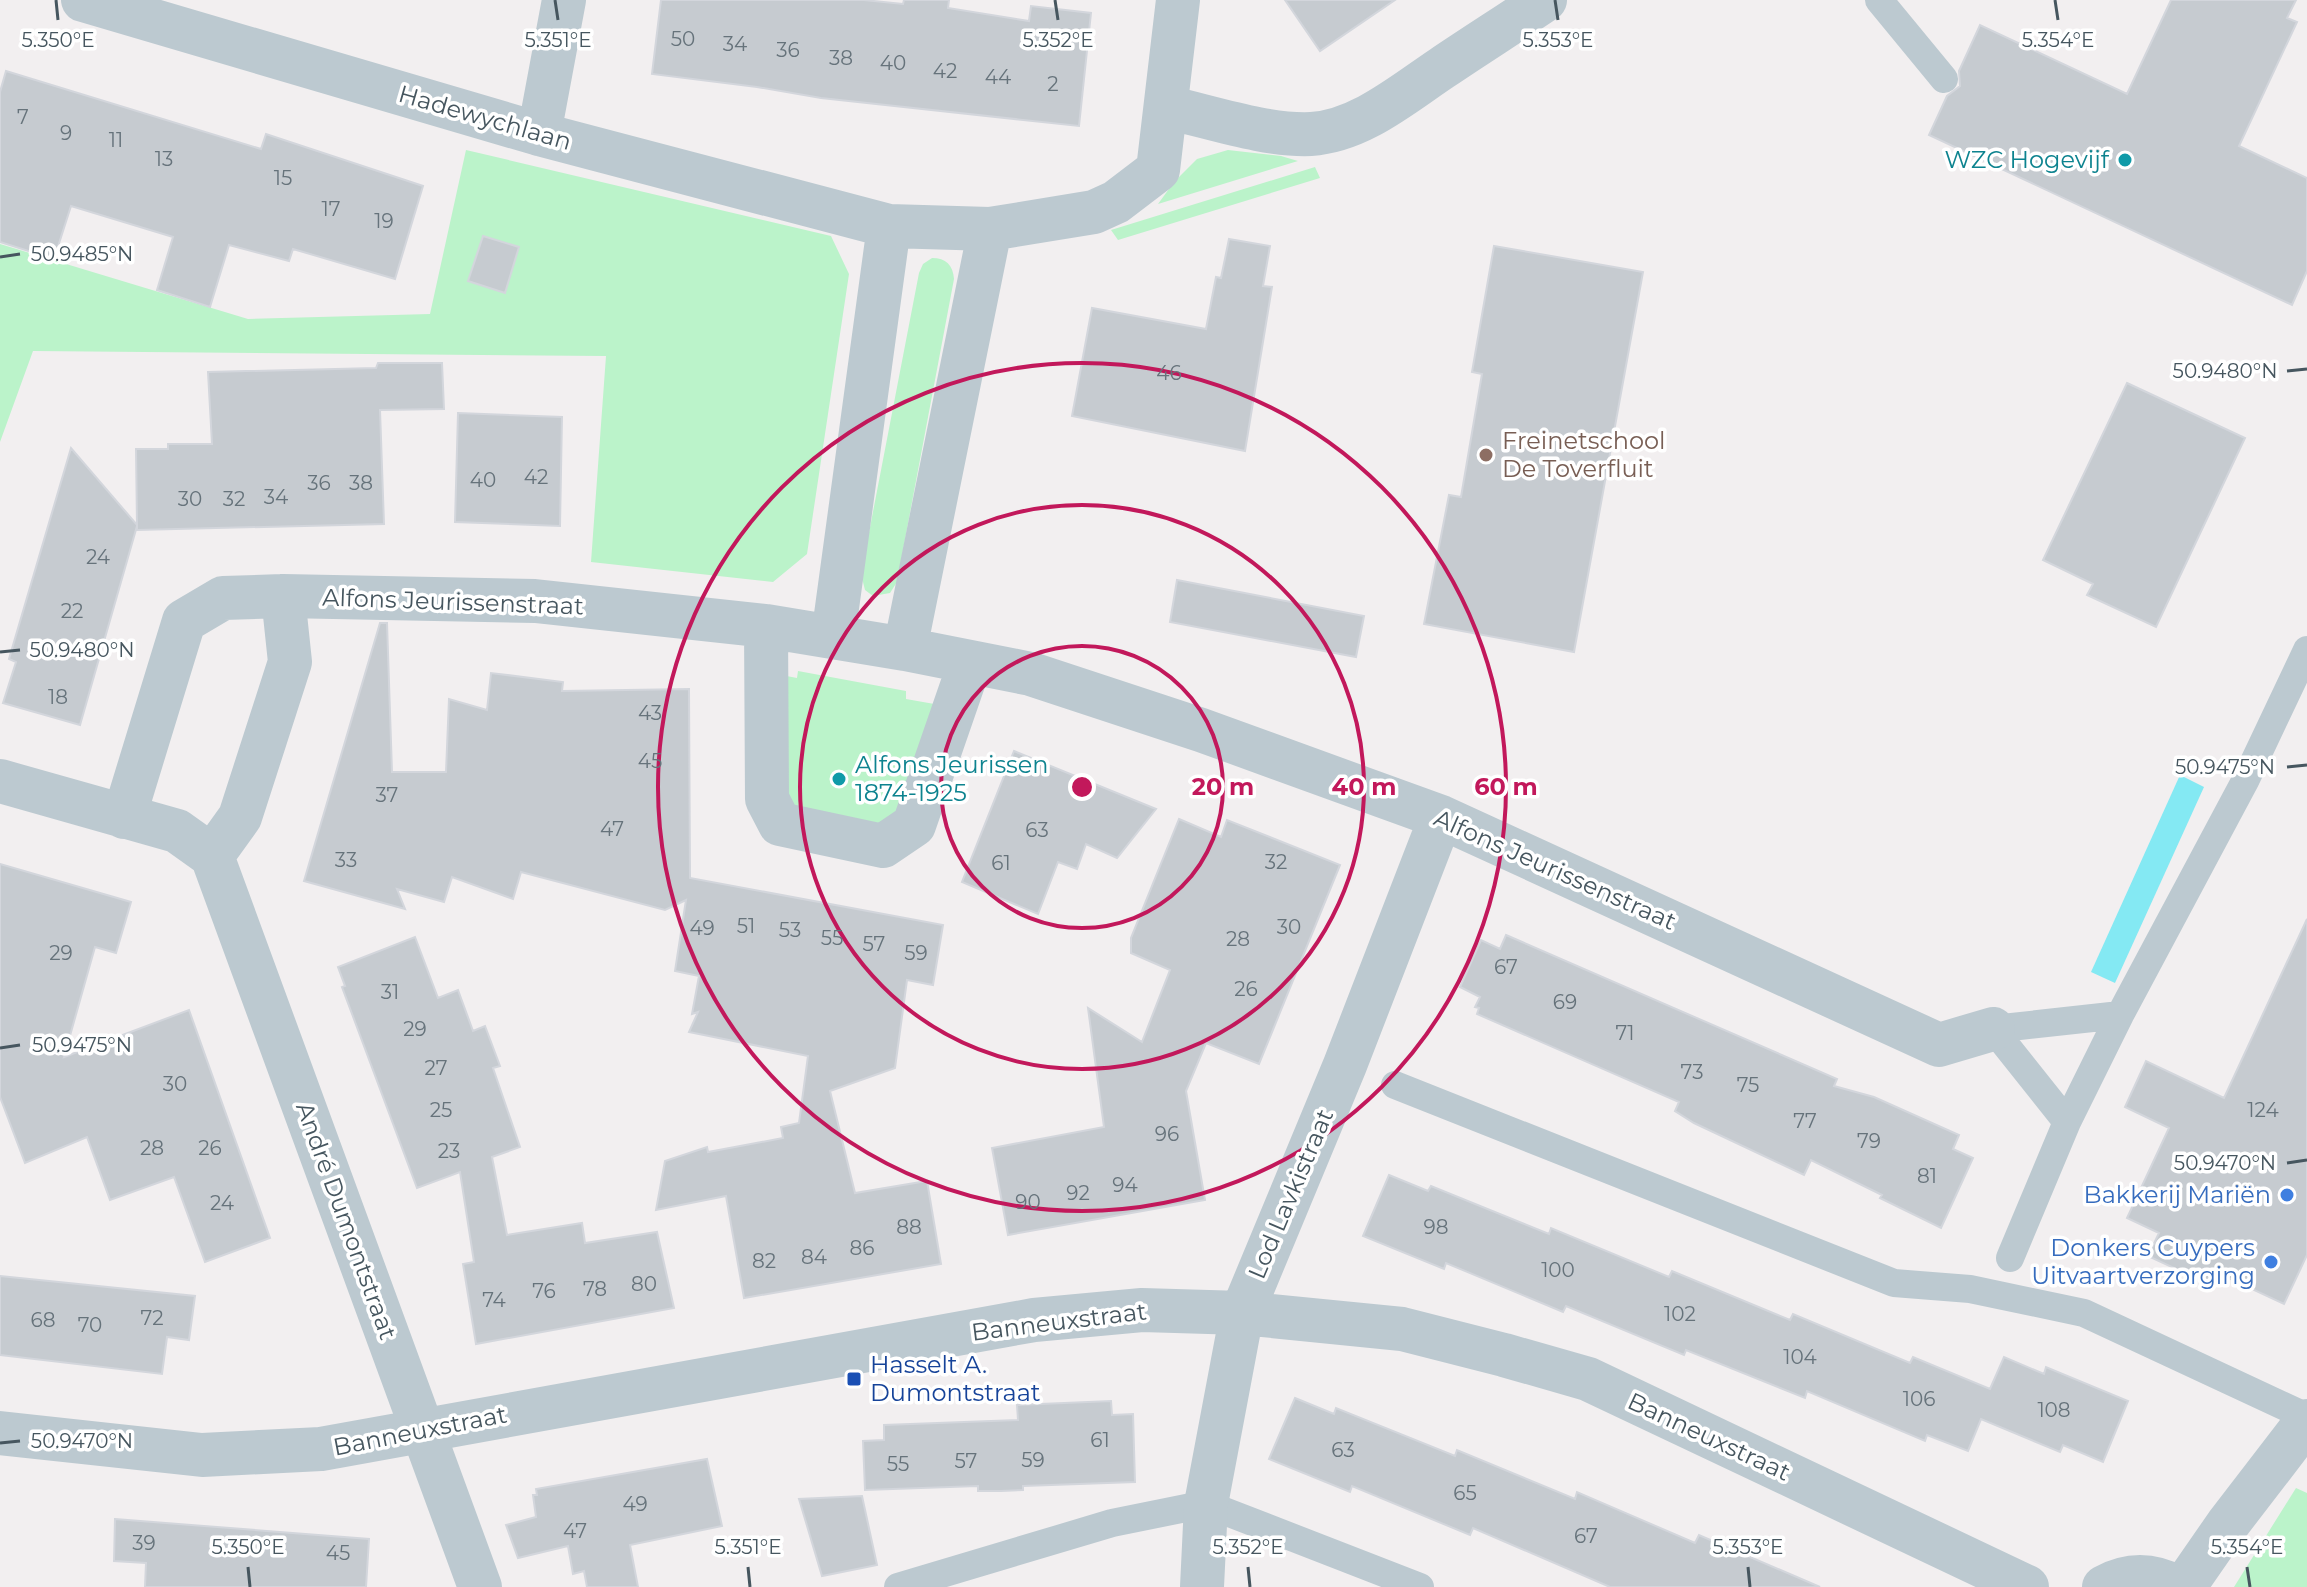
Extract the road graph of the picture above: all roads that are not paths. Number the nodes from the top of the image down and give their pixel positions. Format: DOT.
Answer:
graph roads {
  1 [pos="83,0"];
  2 [pos="564,0"];
  3 [pos="1178,0"];
  4 [pos="1545,0"];
  5 [pos="1879,0"];
  6 [pos="1944,79"];
  7 [pos="1166,107"];
  8 [pos="539,134"];
  9 [pos="889,226"];
  10 [pos="990,229"];
  11 [pos="283,596"];
  12 [pos="766,626"];
  13 [pos="833,637"];
  14 [pos="905,649"];
  15 [pos="2307,650"];
  16 [pos="970,663"];
  17 [pos="0,781"];
  18 [pos="124,817"];
  19 [pos="1441,817"];
  20 [pos="212,856"];
  21 [pos="2120,1015"];
  22 [pos="1993,1029"];
  23 [pos="1395,1085"];
  24 [pos="2067,1122"];
  25 [pos="2010,1258"];
  26 [pos="1242,1313"];
  27 [pos="2307,1419"];
  28 [pos="422,1430"];
  29 [pos="0,1433"];
  30 [pos="1206,1504"];
  31 [pos="480,1587"];
  32 [pos="898,1587"];
  33 [pos="1202,1587"];
  34 [pos="1420,1587"];
  35 [pos="2027,1587"];
  36 [pos="2104,1587"];
  37 [pos="2176,1587"];
  38 [pos="2184,1587"];
  1 -- 8 [label="street, Hadewychlaan"];
  2 -- 8 [label="street"];
  3 -- 7 [label="street"];
  4 -- 7 [label="street"];
  5 -- 6 [label="lane"];
  7 -- 10 [label="street, Hadewychlaan"];
  8 -- 9 [label="street, Hadewychlaan"];
  9 -- 10 [label="street, Hadewychlaan"];
  9 -- 13 [label="street"];
  10 -- 14 [label="street"];
  11 -- 12 [label="street, Alfons Jeurissenstraat"];
  11 -- 18 [label="street, Alfons Jeurissenstraat"];
  11 -- 20 [label="street"];
  12 -- 13 [label="street, Alfons Jeurissenstraat"];
  12 -- 16 [label="street"];
  13 -- 14 [label="street, Alfons Jeurissenstraat"];
  14 -- 16 [label="street, Alfons Jeurissenstraat"];
  15 -- 21 [label="lane"];
  16 -- 19 [label="street, Alfons Jeurissenstraat"];
  17 -- 18 [label="street"];
  18 -- 20 [label="street"];
  19 -- 22 [label="street, Alfons Jeurissenstraat"];
  19 -- 26 [label="street, Lod Lavkistraat"];
  20 -- 28 [label="street, André Dumontstraat"];
  21 -- 22 [label="lane"];
  21 -- 24 [label="lane"];
  22 -- 24 [label="lane"];
  23 -- 27 [label="lane"];
  24 -- 25 [label="lane"];
  26 -- 28 [label="street, Banneuxstraat"];
  26 -- 30 [label="street, Lod Lavkistraat"];
  26 -- 35 [label="street, Banneuxstraat"];
  27 -- 38 [label="street"];
  28 -- 29 [label="street, Banneuxstraat"];
  28 -- 31 [label="street, André Dumontstraat"];
  30 -- 32 [label="lane"];
  30 -- 33 [label="street, Lod Lavkistraat"];
  30 -- 34 [label="lane"];
  36 -- 37 [label="street"];
}
